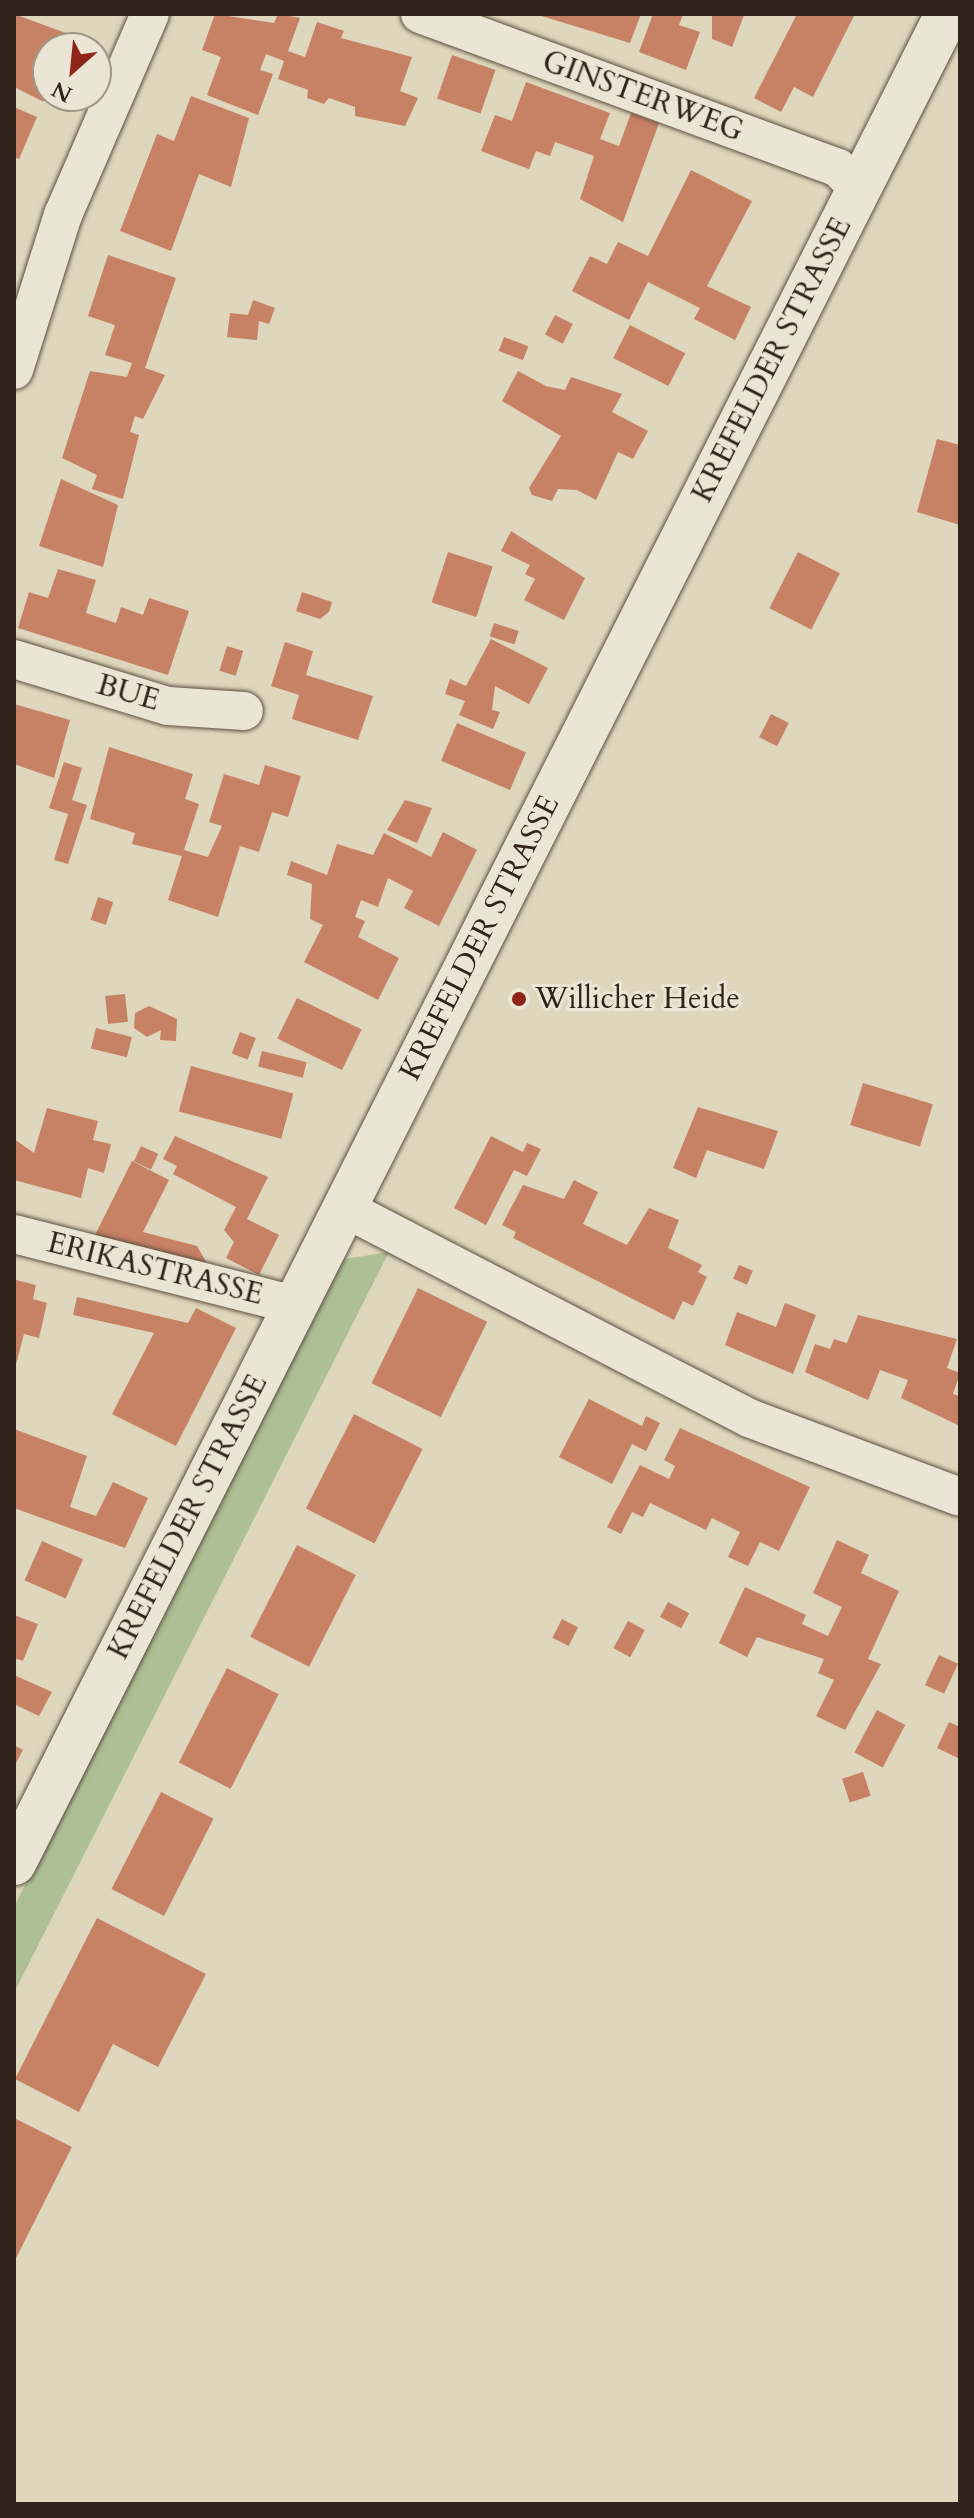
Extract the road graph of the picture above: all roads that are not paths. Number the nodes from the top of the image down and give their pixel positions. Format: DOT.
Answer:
graph roads {
  1 [pos="150,14"];
  2 [pos="420,14"];
  3 [pos="947,14"];
  4 [pos="859,189"];
  5 [pos="14,370"];
  6 [pos="14,659"];
  7 [pos="244,711"];
  8 [pos="344,1208"];
  9 [pos="14,1234"];
  10 [pos="295,1305"];
  11 [pos="960,1497"];
  12 [pos="14,1863"];
  1 -- 5 [label="street"];
  2 -- 4 [label="street, GINSTERWEG"];
  3 -- 4 [label="main road, KREFELDER STRASSE"];
  4 -- 8 [label="main road, KREFELDER STRASSE"];
  6 -- 7 [label="street, BUE"];
  8 -- 10 [label="main road, KREFELDER STRASSE"];
  8 -- 11 [label="street"];
  9 -- 10 [label="street, ERIKASTRASSE"];
  10 -- 12 [label="main road, KREFELDER STRASSE"];
}
